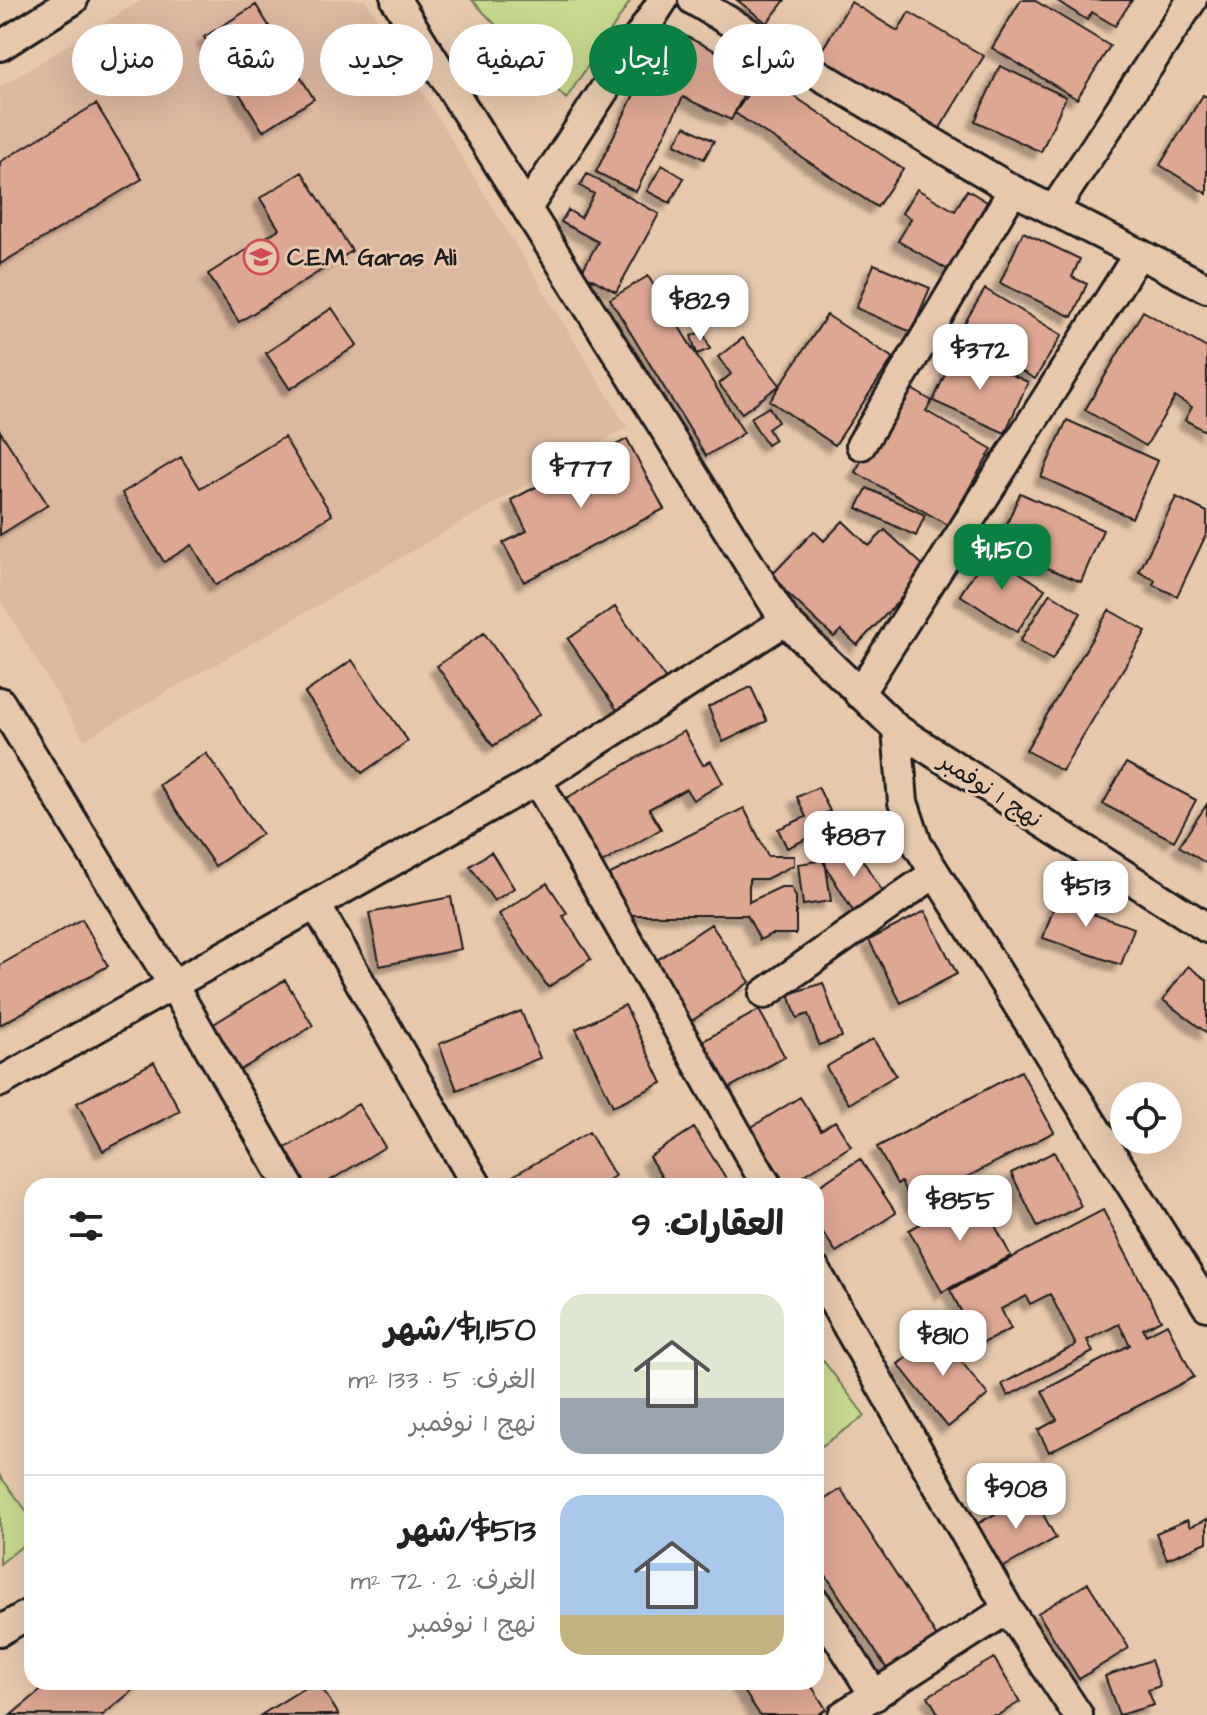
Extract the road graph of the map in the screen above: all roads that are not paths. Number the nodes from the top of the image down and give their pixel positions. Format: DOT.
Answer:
graph roads {
  1 [pos="73,0"];
  2 [pos="396,0"];
  3 [pos="663,0"];
  4 [pos="693,0"];
  5 [pos="1192,0"];
  6 [pos="0,46"];
  7 [pos="1013,190"];
  8 [pos="527,208"];
  9 [pos="1053,211"];
  10 [pos="1139,253"];
  11 [pos="1207,288"];
  12 [pos="861,445"];
  13 [pos="785,621"];
  14 [pos="859,694"];
  15 [pos="0,702"];
  16 [pos="897,729"];
  17 [pos="537,780"];
  18 [pos="935,873"];
  19 [pos="316,905"];
  20 [pos="1207,926"];
  21 [pos="173,985"];
  22 [pos="764,994"];
  23 [pos="0,1082"];
  24 [pos="284,1178"];
  25 [pos="467,1178"];
  26 [pos="762,1178"];
  27 [pos="824,1285"];
  28 [pos="1207,1306"];
  29 [pos="1008,1609"];
  30 [pos="824,1616"];
  31 [pos="24,1617"];
  32 [pos="0,1631"];
  33 [pos="875,1696"];
  34 [pos="843,1715"];
  35 [pos="1078,1715"];
  1 -- 6 [label="street"];
  2 -- 8 [label="street, نهج 1 نوفمبر"];
  3 -- 8 [label="street"];
  4 -- 7 [label="street"];
  5 -- 9 [label="street"];
  7 -- 9 [label="street"];
  7 -- 12 [label="street"];
  8 -- 13 [label="street, نهج 1 نوفمبر"];
  9 -- 10 [label="street"];
  10 -- 11 [label="street"];
  10 -- 14 [label="street"];
  13 -- 14 [label="street, نهج 1 نوفمبر"];
  13 -- 17 [label="street"];
  14 -- 16 [label="street, نهج 1 نوفمبر"];
  15 -- 21 [label="street"];
  16 -- 18 [label="street"];
  16 -- 20 [label="street, نهج 1 نوفمبر"];
  17 -- 19 [label="street"];
  17 -- 26 [label="street"];
  18 -- 22 [label="street"];
  18 -- 28 [label="street"];
  19 -- 21 [label="street"];
  19 -- 25 [label="street"];
  21 -- 23 [label="street"];
  21 -- 24 [label="street"];
  27 -- 29 [label="street"];
  29 -- 33 [label="street"];
  29 -- 35 [label="street"];
  30 -- 33 [label="street"];
  31 -- 32 [label="street"];
  33 -- 34 [label="street"];
}
